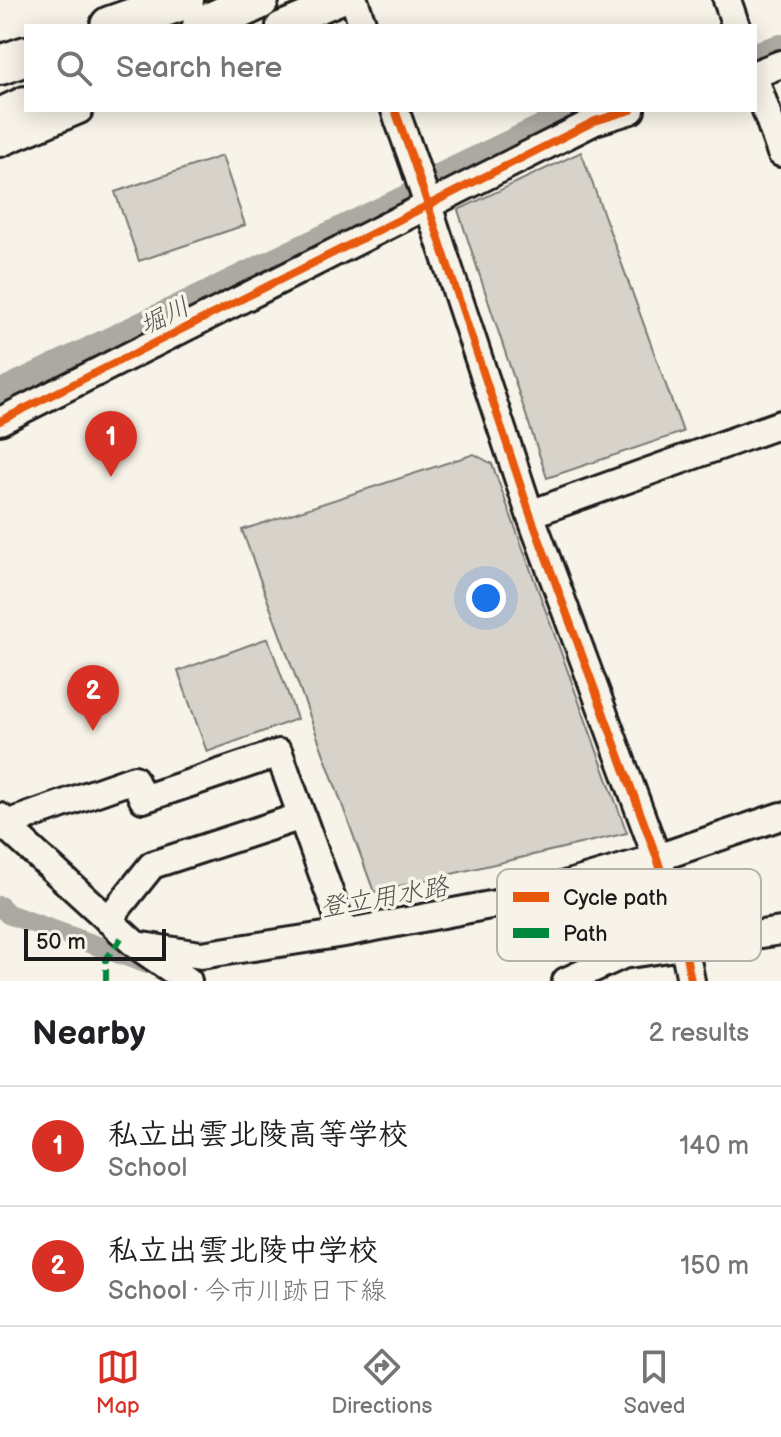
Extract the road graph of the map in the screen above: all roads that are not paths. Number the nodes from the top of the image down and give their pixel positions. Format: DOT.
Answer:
graph roads {
  1 [pos="146,0"];
  2 [pos="184,0"];
  3 [pos="259,0"];
  4 [pos="342,0"];
  5 [pos="354,0"];
  6 [pos="727,0"];
  7 [pos="94,24"];
  8 [pos="116,24"];
  9 [pos="206,24"];
  10 [pos="285,24"];
  11 [pos="362,24"];
  12 [pos="735,24"];
  13 [pos="24,57"];
  14 [pos="781,64"];
  15 [pos="0,65"];
  16 [pos="757,75"];
  17 [pos="757,82"];
  18 [pos="24,107"];
  19 [pos="74,112"];
  20 [pos="396,112"];
  21 [pos="624,112"];
  22 [pos="0,118"];
  23 [pos="0,143"];
  24 [pos="781,153"];
  25 [pos="428,204"];
  26 [pos="0,421"];
  27 [pos="781,424"];
  28 [pos="530,514"];
  29 [pos="302,816"];
  30 [pos="781,816"];
  31 [pos="3,820"];
  32 [pos="657,858"];
  33 [pos="619,869"];
  34 [pos="660,869"];
  35 [pos="497,904"];
  36 [pos="781,931"];
  37 [pos="123,933"];
  38 [pos="344,933"];
  39 [pos="761,934"];
  40 [pos="610,961"];
  41 [pos="687,961"];
  42 [pos="188,981"];
  43 [pos="566,981"];
  44 [pos="691,981"];
  1 -- 7 [label="highway"];
  2 -- 8 [label="highway"];
  3 -- 9 [label="highway"];
  4 -- 10 [label="street"];
  5 -- 11 [label="street"];
  6 -- 12 [label="street"];
  13 -- 15 [label="highway"];
  14 -- 16 [label="street"];
  17 -- 24 [label="street"];
  18 -- 22 [label="highway"];
  19 -- 23 [label="street"];
  20 -- 25 [label="street"];
  21 -- 25 [label="street"];
  25 -- 26 [label="street"];
  25 -- 28 [label="street"];
  27 -- 28 [label="street"];
  28 -- 32 [label="street"];
  29 -- 31 [label="street"];
  29 -- 37 [label="street"];
  29 -- 38 [label="street"];
  30 -- 32 [label="street"];
  31 -- 37 [label="street"];
  32 -- 33 [label="street"];
  32 -- 34 [label="street"];
  35 -- 38 [label="street"];
  36 -- 39 [label="street"];
  37 -- 38 [label="street"];
  37 -- 42 [label="street"];
  40 -- 43 [label="street"];
  41 -- 44 [label="street"];
}
